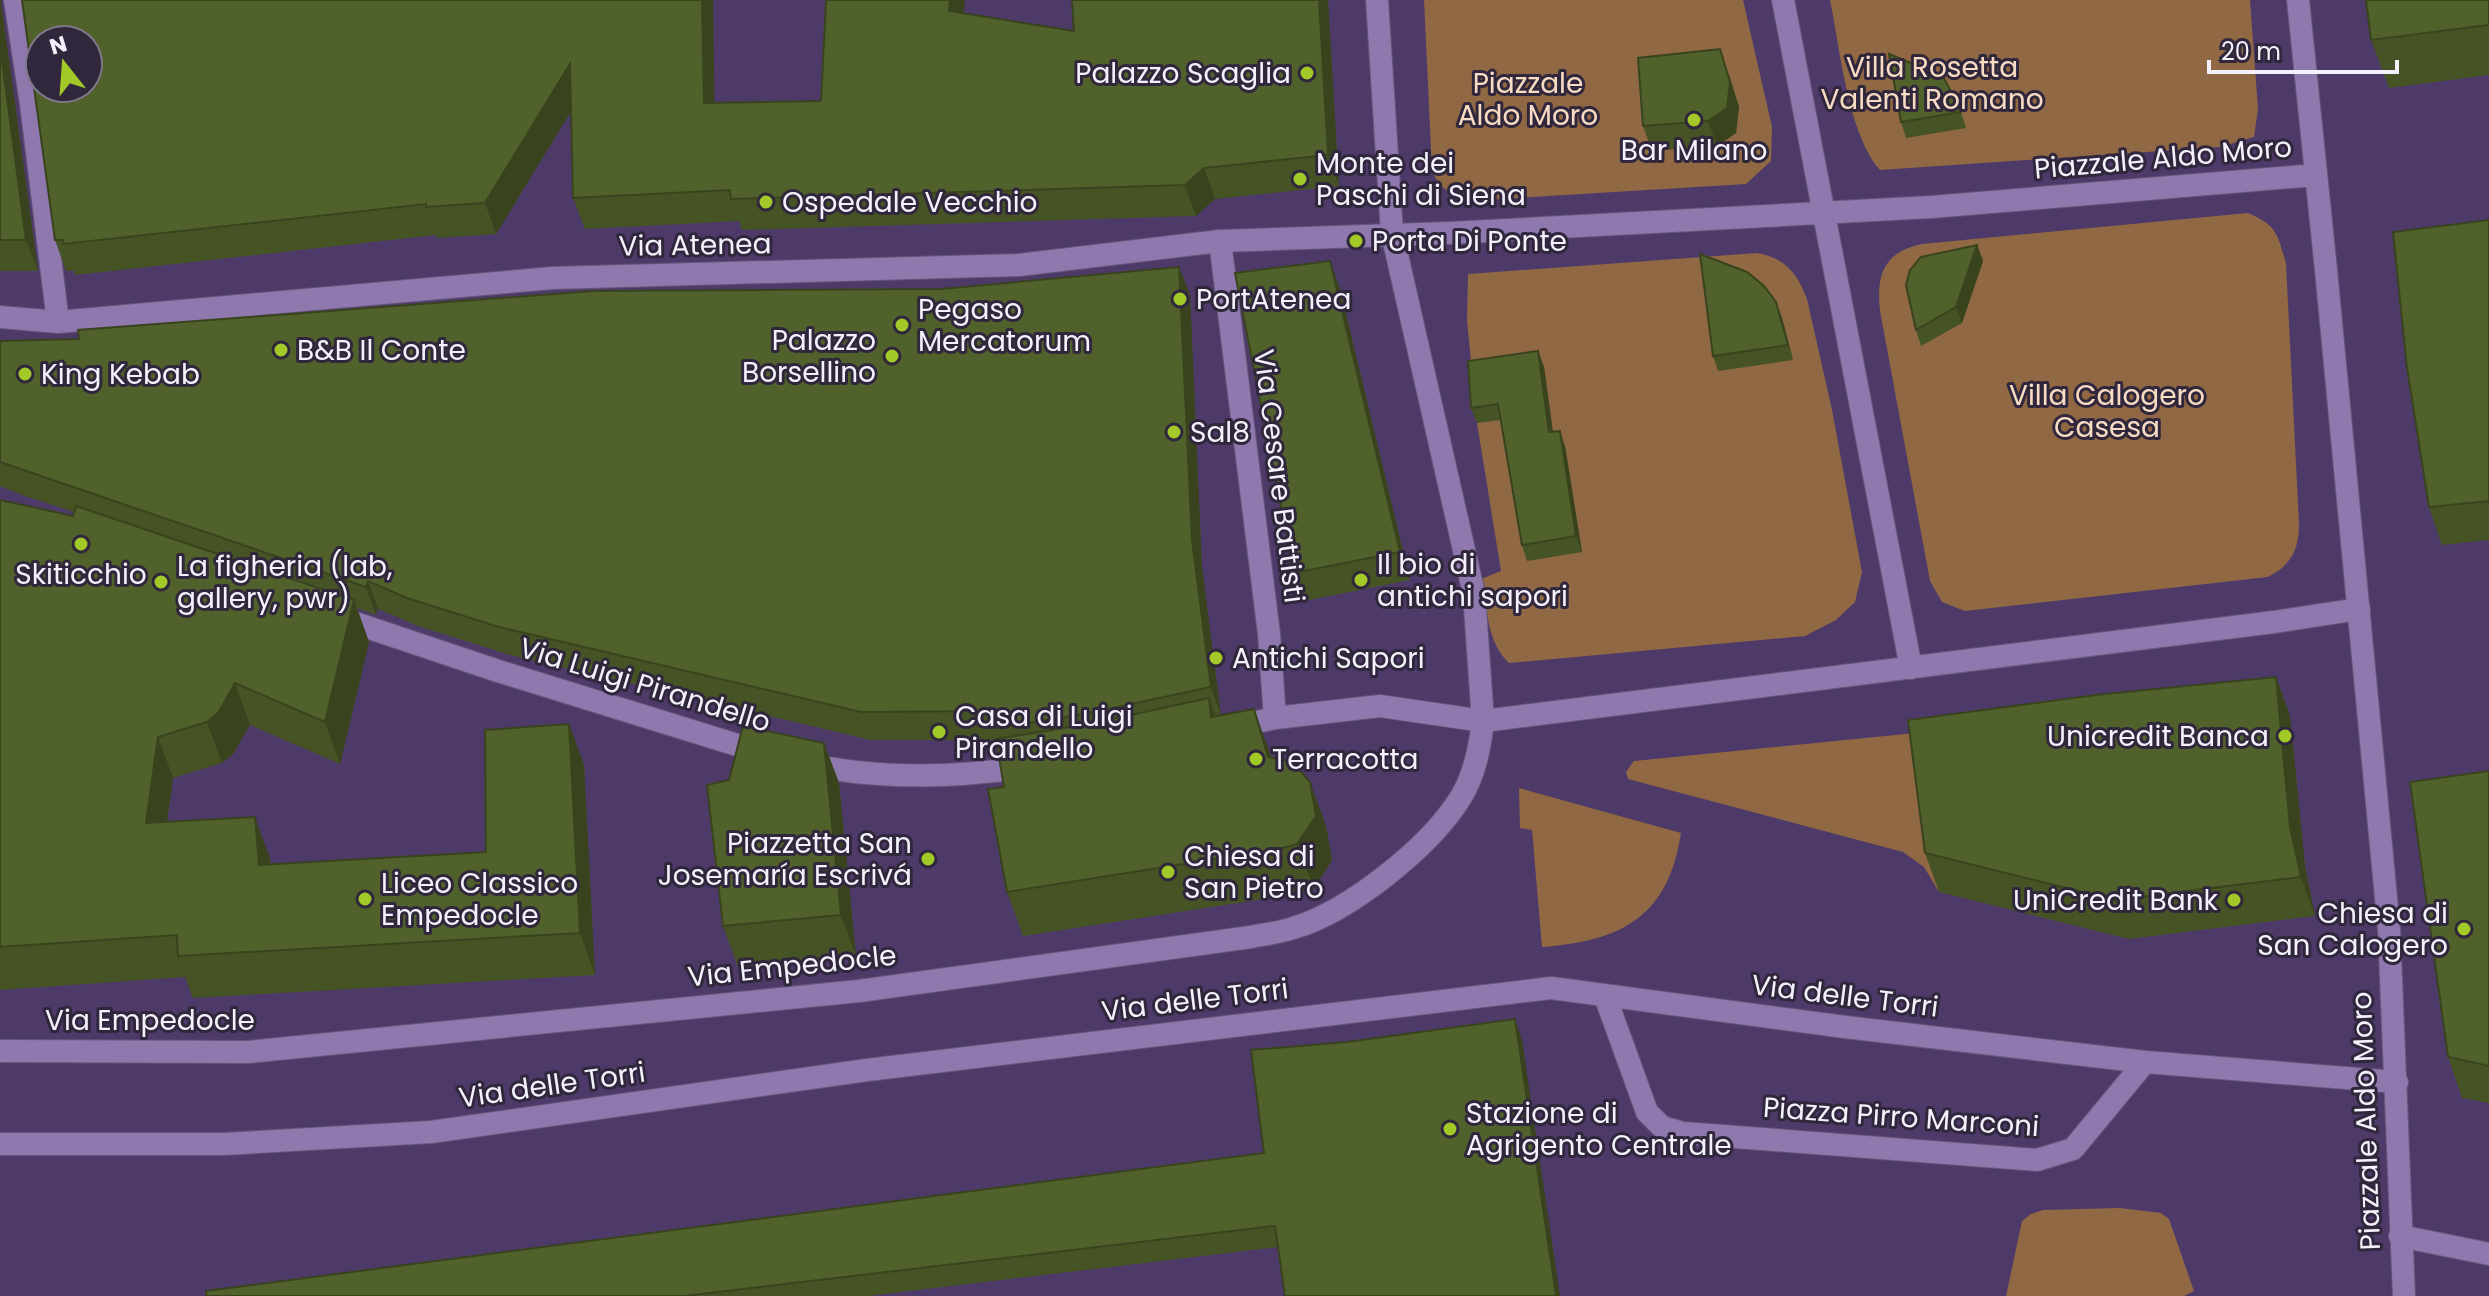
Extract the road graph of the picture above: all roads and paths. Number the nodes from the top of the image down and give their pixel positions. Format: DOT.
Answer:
graph roads {
  1 [pos="15,0"];
  2 [pos="1377,0"];
  3 [pos="1783,0"];
  4 [pos="2298,0"];
  5 [pos="2316,175"];
  6 [pos="1823,213"];
  7 [pos="1392,233"];
  8 [pos="1220,241"];
  9 [pos="0,317"];
  10 [pos="58,322"];
  11 [pos="2359,609"];
  12 [pos="317,610"];
  13 [pos="1911,668"];
  14 [pos="1275,718"];
  15 [pos="1483,721"];
  16 [pos="1203,733"];
  17 [pos="1056,762"];
  18 [pos="1605,996"];
  19 [pos="0,1051"];
  20 [pos="2145,1062"];
  21 [pos="2397,1082"];
  22 [pos="0,1144"];
  23 [pos="2400,1236"];
  24 [pos="2489,1254"];
  25 [pos="2404,1296"];
  1 -- 10 [label="street"];
  2 -- 7 [label="street"];
  3 -- 6 [label="street"];
  4 -- 5 [label="street, Piazzale Aldo Moro"];
  5 -- 6 [label="street, Piazzale Aldo Moro"];
  5 -- 11 [label="street, Piazzale Aldo Moro"];
  6 -- 7 [label="street, Piazzale Aldo Moro"];
  6 -- 13 [label="street"];
  7 -- 8 [label="street, Via Atenea"];
  7 -- 15 [label="street"];
  8 -- 10 [label="street, Via Atenea"];
  8 -- 14 [label="street, Via Cesare Battisti"];
  9 -- 10 [label="street, Via Atenea"];
  11 -- 13 [label="street"];
  11 -- 21 [label="street, Piazzale Aldo Moro"];
  12 -- 17 [label="street, Via Luigi Pirandello"];
  13 -- 15 [label="street"];
  14 -- 15 [label="street"];
  14 -- 16 [label="street"];
  15 -- 19 [label="street, Via Empedocle"];
  18 -- 20 [label="street, Via delle Torri"];
  18 -- 20 [label="street, Piazza Pirro Marconi"];
  18 -- 22 [label="street, Via delle Torri"];
  20 -- 21 [label="street, Via delle Torri"];
  21 -- 23 [label="street, Piazzale Aldo Moro"];
  23 -- 24 [label="street"];
  23 -- 25 [label="street, Piazzale Aldo Moro"];
}
